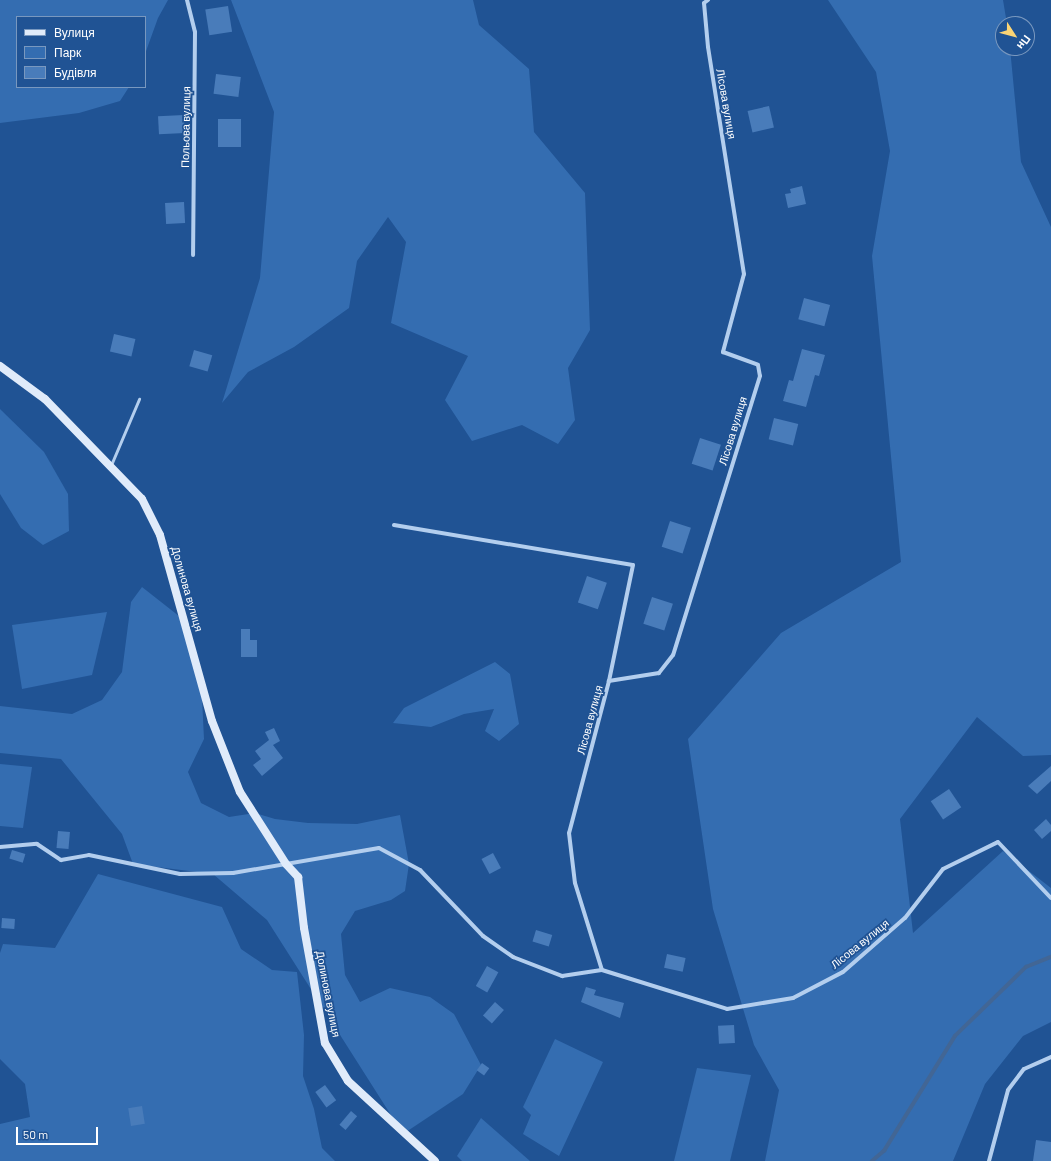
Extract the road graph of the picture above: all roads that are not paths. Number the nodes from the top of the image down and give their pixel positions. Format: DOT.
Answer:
graph roads {
  1 [pos="186,0"];
  2 [pos="708,0"];
  3 [pos="193,255"];
  4 [pos="0,366"];
  5 [pos="139,399"];
  6 [pos="110,467"];
  7 [pos="394,524"];
  8 [pos="609,681"];
  9 [pos="0,847"];
  10 [pos="286,864"];
  11 [pos="1051,898"];
  12 [pos="602,970"];
  13 [pos="1051,1057"];
  14 [pos="435,1161"];
  15 [pos="989,1161"];
  1 -- 3 [label="street, Польова вулиця"];
  2 -- 8 [label="street, Лісова вулиця"];
  4 -- 6 [label="street, Долинова вулиця"];
  5 -- 6 [label="lane"];
  6 -- 10 [label="street, Долинова вулиця"];
  7 -- 8 [label="street"];
  8 -- 12 [label="street, Лісова вулиця"];
  9 -- 10 [label="street"];
  10 -- 12 [label="street"];
  10 -- 14 [label="street, Долинова вулиця"];
  11 -- 12 [label="street, Лісова вулиця"];
  13 -- 15 [label="street"];
}
